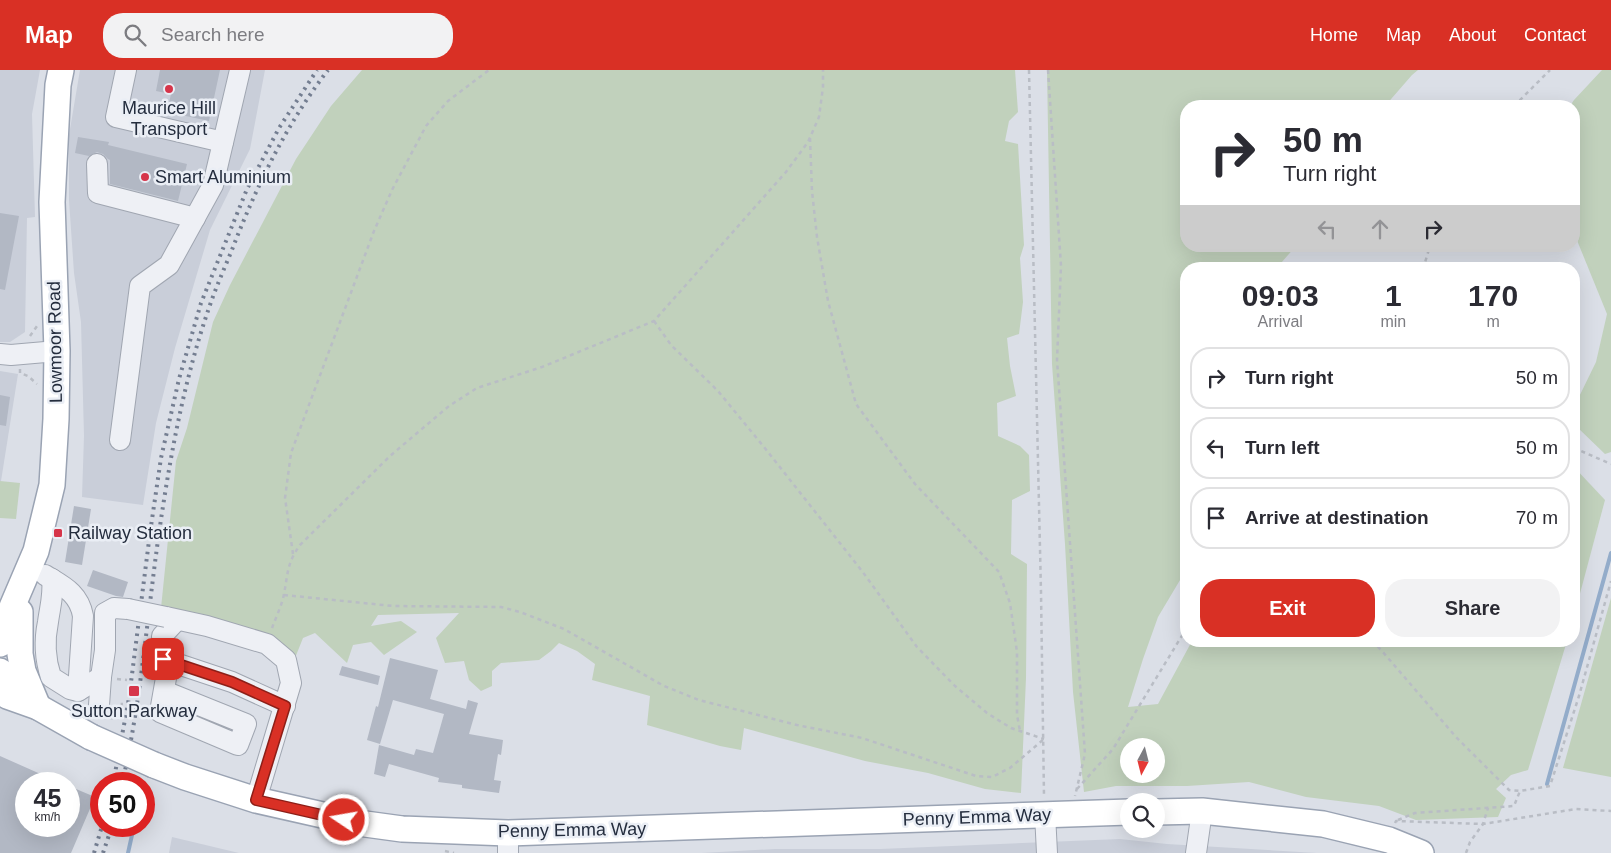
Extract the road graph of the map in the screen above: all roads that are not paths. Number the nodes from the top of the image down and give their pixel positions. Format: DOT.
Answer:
graph roads {
  1 [pos="61,70"];
  2 [pos="126,70"];
  3 [pos="240,70"];
  4 [pos="222,142"];
  5 [pos="97,164"];
  6 [pos="195,218"];
  7 [pos="57,351"];
  8 [pos="0,354"];
  9 [pos="120,440"];
  10 [pos="52,579"];
  11 [pos="16,595"];
  12 [pos="50,610"];
  13 [pos="83,616"];
  14 [pos="105,619"];
  15 [pos="172,619"];
  16 [pos="0,644"];
  17 [pos="169,661"];
  18 [pos="0,671"];
  19 [pos="101,678"];
  20 [pos="0,691"];
  21 [pos="78,691"];
  22 [pos="164,691"];
  23 [pos="99,705"];
  24 [pos="285,706"];
  25 [pos="38,707"];
  26 [pos="0,708"];
  27 [pos="256,800"];
  28 [pos="1202,811"];
  29 [pos="1120,812"];
  30 [pos="1165,812"];
  31 [pos="1044,814"];
  32 [pos="508,843"];
  33 [pos="1047,853"];
  34 [pos="1196,853"];
  35 [pos="1421,853"];
  1 -- 7 [label="main road, Lowmoor Road"];
  2 -- 4 [label="lane"];
  3 -- 4 [label="lane"];
  4 -- 6 [label="lane"];
  5 -- 6 [label="lane"];
  6 -- 9 [label="lane"];
  7 -- 8 [label="lane"];
  7 -- 11 [label="main road, Lowmoor Road"];
  10 -- 11 [label="lane"];
  10 -- 12 [label="lane"];
  10 -- 13 [label="lane"];
  11 -- 16 [label="main road, Lowmoor Road"];
  11 -- 25 [label="main road"];
  12 -- 13 [label="lane"];
  12 -- 21 [label="lane"];
  13 -- 14 [label="lane"];
  13 -- 21 [label="lane"];
  14 -- 15 [label="lane, bridge"];
  14 -- 19 [label="lane"];
  15 -- 17 [label="lane"];
  15 -- 24 [label="lane"];
  17 -- 22 [label="lane"];
  17 -- 24 [label="lane"];
  18 -- 25 [label="main road, Penny Emma Way"];
  19 -- 21 [label="lane"];
  19 -- 23 [label="lane"];
  20 -- 25 [label="main road, Penny Emma Way"];
  24 -- 27 [label="lane"];
  25 -- 26 [label="main road"];
  25 -- 27 [label="main road, Penny Emma Way, bridge"];
  27 -- 32 [label="main road, Penny Emma Way"];
  28 -- 30 [label="main road"];
  28 -- 34 [label="lane"];
  28 -- 35 [label="main road"];
  29 -- 31 [label="main road, Penny Emma Way"];
  31 -- 32 [label="main road, Penny Emma Way"];
  31 -- 33 [label="lane"];
}
